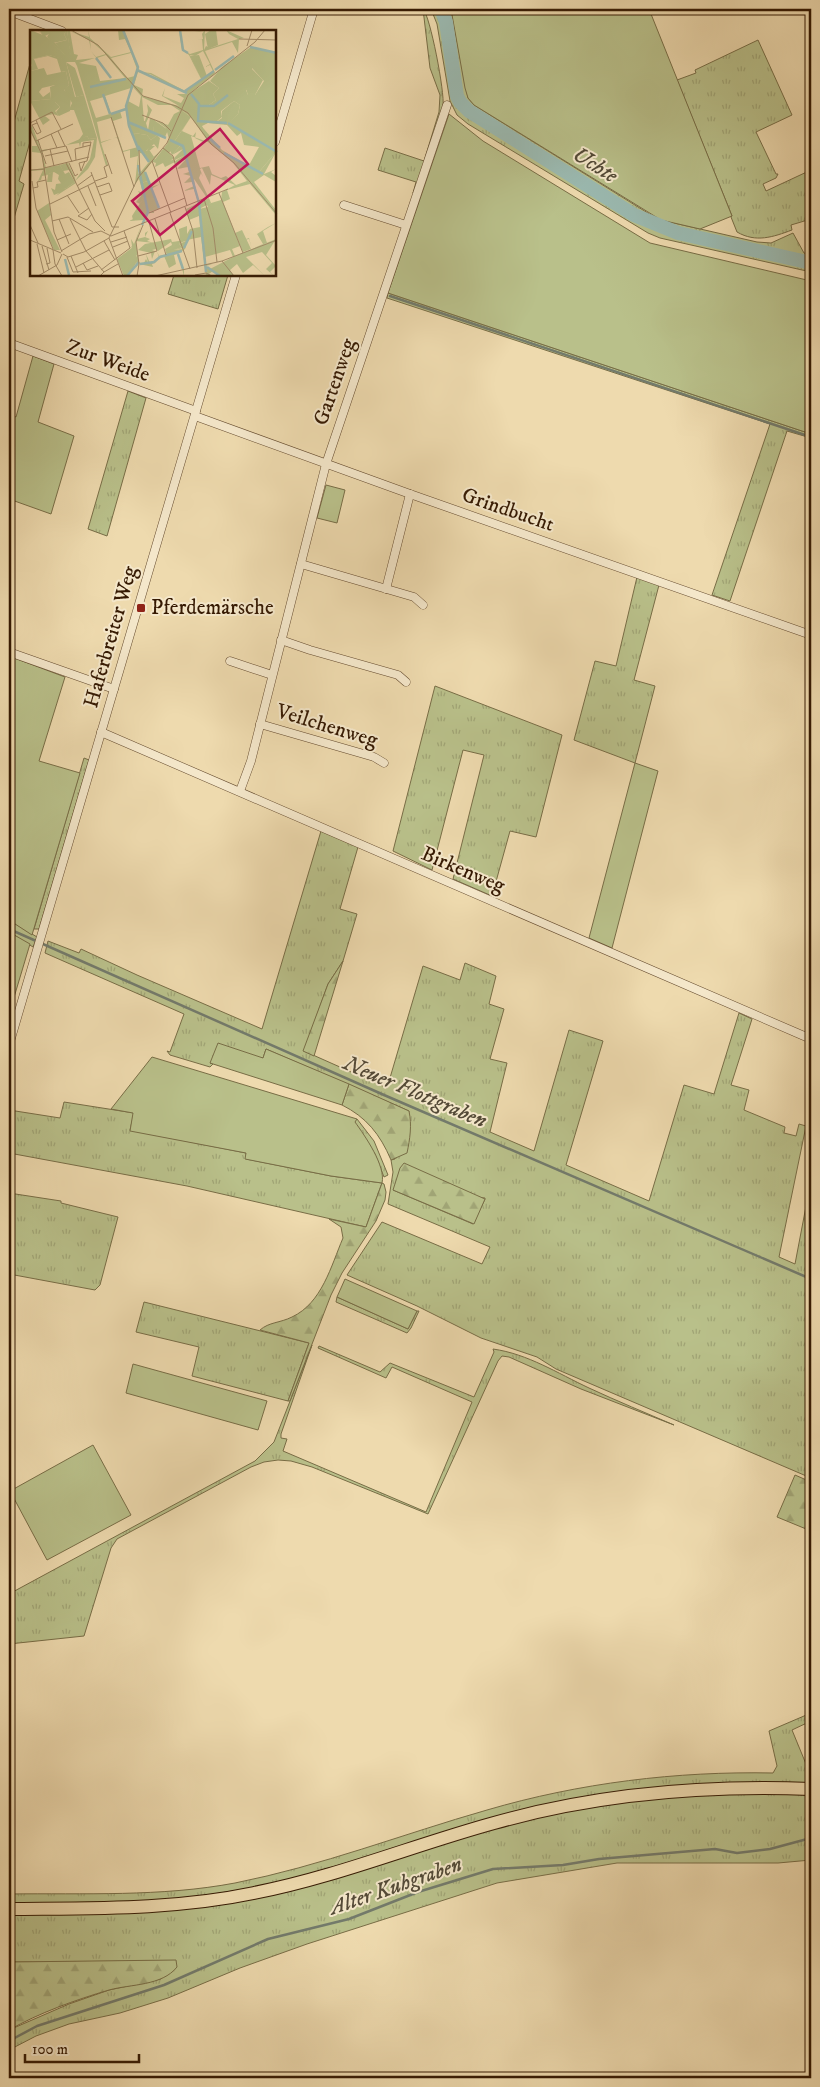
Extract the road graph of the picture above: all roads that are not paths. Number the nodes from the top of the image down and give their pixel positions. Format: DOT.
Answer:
graph roads {
  1 [pos="314,9"];
  2 [pos="9,12"];
  3 [pos="59,30"];
  4 [pos="447,105"];
  5 [pos="276,110"];
  6 [pos="283,113"];
  7 [pos="276,138"];
  8 [pos="344,205"];
  9 [pos="406,225"];
  10 [pos="236,276"];
  11 [pos="9,343"];
  12 [pos="195,414"];
  13 [pos="326,464"];
  14 [pos="410,494"];
  15 [pos="301,564"];
  16 [pos="386,589"];
  17 [pos="423,605"];
  18 [pos="811,635"];
  19 [pos="281,640"];
  20 [pos="9,652"];
  21 [pos="230,661"];
  22 [pos="272,675"];
  23 [pos="406,682"];
  24 [pos="114,688"];
  25 [pos="260,724"];
  26 [pos="101,732"];
  27 [pos="384,763"];
  28 [pos="240,791"];
  29 [pos="811,1040"];
  30 [pos="9,1045"];
  31 [pos="811,1789"];
  32 [pos="9,1909"];
  1 -- 6 [label="street"];
  2 -- 3 [label="street"];
  4 -- 9 [label="street, Gartenweg"];
  5 -- 6 [label="street"];
  6 -- 7 [label="street"];
  8 -- 9 [label="street"];
  9 -- 13 [label="street, Gartenweg"];
  10 -- 12 [label="street, Haferbreiter Weg"];
  11 -- 12 [label="street, Zur Weide"];
  12 -- 13 [label="street, Grindbucht"];
  12 -- 24 [label="street, Haferbreiter Weg"];
  13 -- 14 [label="street, Grindbucht"];
  13 -- 15 [label="street, Gartenweg"];
  14 -- 16 [label="street"];
  14 -- 18 [label="street, Grindbucht"];
  15 -- 16 [label="street"];
  15 -- 19 [label="street, Gartenweg"];
  16 -- 17 [label="street"];
  19 -- 22 [label="street, Gartenweg"];
  19 -- 23 [label="street"];
  20 -- 24 [label="street"];
  21 -- 22 [label="street"];
  22 -- 25 [label="street, Gartenweg"];
  24 -- 26 [label="street, Haferbreiter Weg"];
  25 -- 27 [label="street, Veilchenweg"];
  25 -- 28 [label="street, Gartenweg"];
  26 -- 28 [label="street, Birkenweg"];
  26 -- 30 [label="street, Haferbreiter Weg"];
  28 -- 29 [label="street, Birkenweg"];
  31 -- 32 [label="main road"];
}
